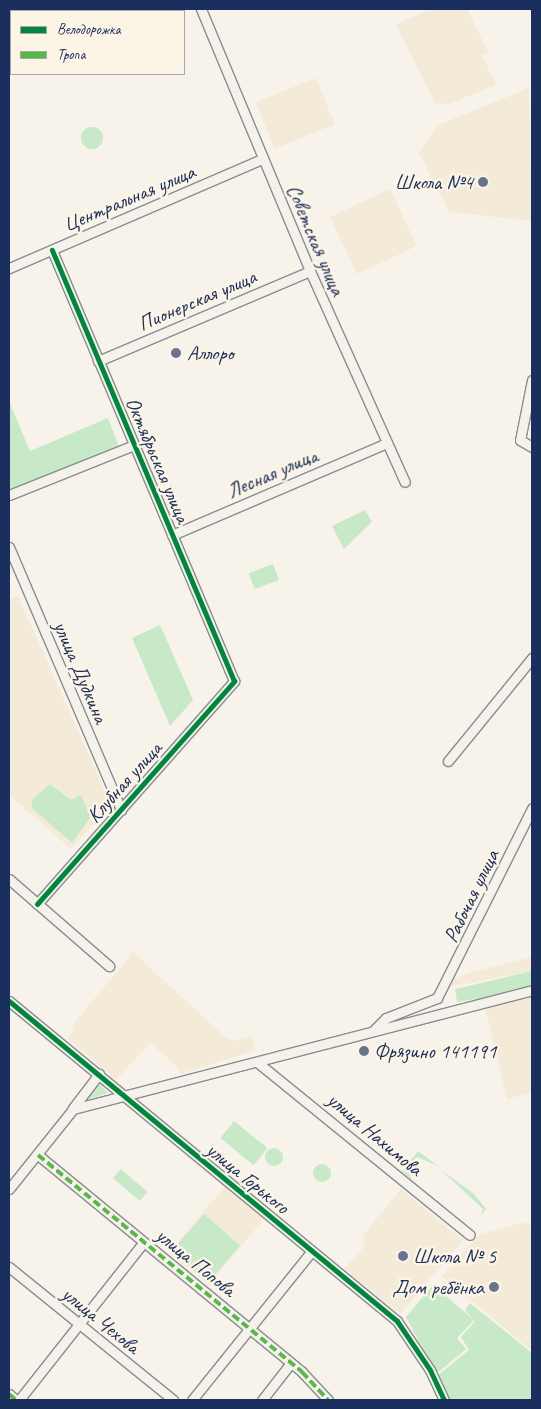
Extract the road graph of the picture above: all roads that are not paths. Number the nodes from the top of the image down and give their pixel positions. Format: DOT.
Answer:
graph roads {
  1 [pos="201,9"];
  2 [pos="262,158"];
  3 [pos="52,250"];
  4 [pos="9,268"];
  5 [pos="310,271"];
  6 [pos="98,361"];
  7 [pos="532,380"];
  8 [pos="387,443"];
  9 [pos="134,445"];
  10 [pos="532,446"];
  11 [pos="405,482"];
  12 [pos="9,496"];
  13 [pos="172,535"];
  14 [pos="9,547"];
  15 [pos="532,658"];
  16 [pos="234,682"];
  17 [pos="448,761"];
  18 [pos="532,808"];
  19 [pos="121,810"];
  20 [pos="9,879"];
  21 [pos="37,904"];
  22 [pos="109,966"];
  23 [pos="532,990"];
  24 [pos="438,998"];
  25 [pos="9,1001"];
  26 [pos="441,1014"];
  27 [pos="374,1031"];
  28 [pos="258,1062"];
  29 [pos="99,1074"];
  30 [pos="123,1094"];
  31 [pos="73,1109"];
  32 [pos="38,1154"];
  33 [pos="9,1189"];
  34 [pos="470,1235"];
  35 [pos="144,1242"];
  36 [pos="312,1252"];
  37 [pos="9,1267"];
  38 [pos="78,1325"];
  39 [pos="251,1330"];
  40 [pos="290,1364"];
  41 [pos="9,1394"];
  42 [pos="17,1400"];
  43 [pos="172,1400"];
  44 [pos="192,1400"];
  45 [pos="262,1400"];
  46 [pos="328,1400"];
  47 [pos="444,1400"];
  1 -- 2 [label="street, Советская улица"];
  2 -- 3 [label="street, Центральная улица"];
  2 -- 5 [label="street, Советская улица"];
  3 -- 4 [label="street, Центральная улица"];
  3 -- 6 [label="street, Октябрьская улица"];
  5 -- 6 [label="street, Пионерская улица"];
  5 -- 8 [label="street, Советская улица"];
  6 -- 9 [label="street, Октябрьская улица"];
  7 -- 10 [label="street"];
  8 -- 11 [label="street, Советская улица"];
  8 -- 13 [label="street, Лесная улица"];
  9 -- 12 [label="street"];
  9 -- 13 [label="street, Октябрьская улица"];
  13 -- 16 [label="street, Октябрьская улица"];
  14 -- 19 [label="street, улица Дудкина"];
  15 -- 17 [label="street"];
  16 -- 19 [label="street, Клубная улица"];
  18 -- 24 [label="street, Рабочая улица"];
  19 -- 21 [label="street, Клубная улица"];
  20 -- 21 [label="street"];
  21 -- 22 [label="street"];
  23 -- 26 [label="street"];
  24 -- 26 [label="street"];
  24 -- 27 [label="street"];
  25 -- 29 [label="street, улица Горького"];
  26 -- 27 [label="street"];
  27 -- 28 [label="street"];
  28 -- 30 [label="street"];
  28 -- 34 [label="street, улица Нахимова"];
  29 -- 30 [label="street, улица Горького"];
  29 -- 31 [label="street"];
  30 -- 31 [label="street"];
  30 -- 36 [label="street, улица Горького"];
  31 -- 32 [label="street"];
  32 -- 33 [label="street"];
  32 -- 35 [label="street, улица Попова"];
  35 -- 38 [label="street"];
  35 -- 39 [label="street, улица Попова"];
  36 -- 39 [label="street"];
  36 -- 47 [label="street, улица Горького"];
  37 -- 38 [label="street, улица Чехова"];
  38 -- 42 [label="street"];
  38 -- 43 [label="street, улица Чехова"];
  39 -- 40 [label="street, улица Попова"];
  39 -- 44 [label="street"];
  40 -- 45 [label="street"];
  40 -- 46 [label="street, улица Попова"];
  41 -- 42 [label="street"];
}
